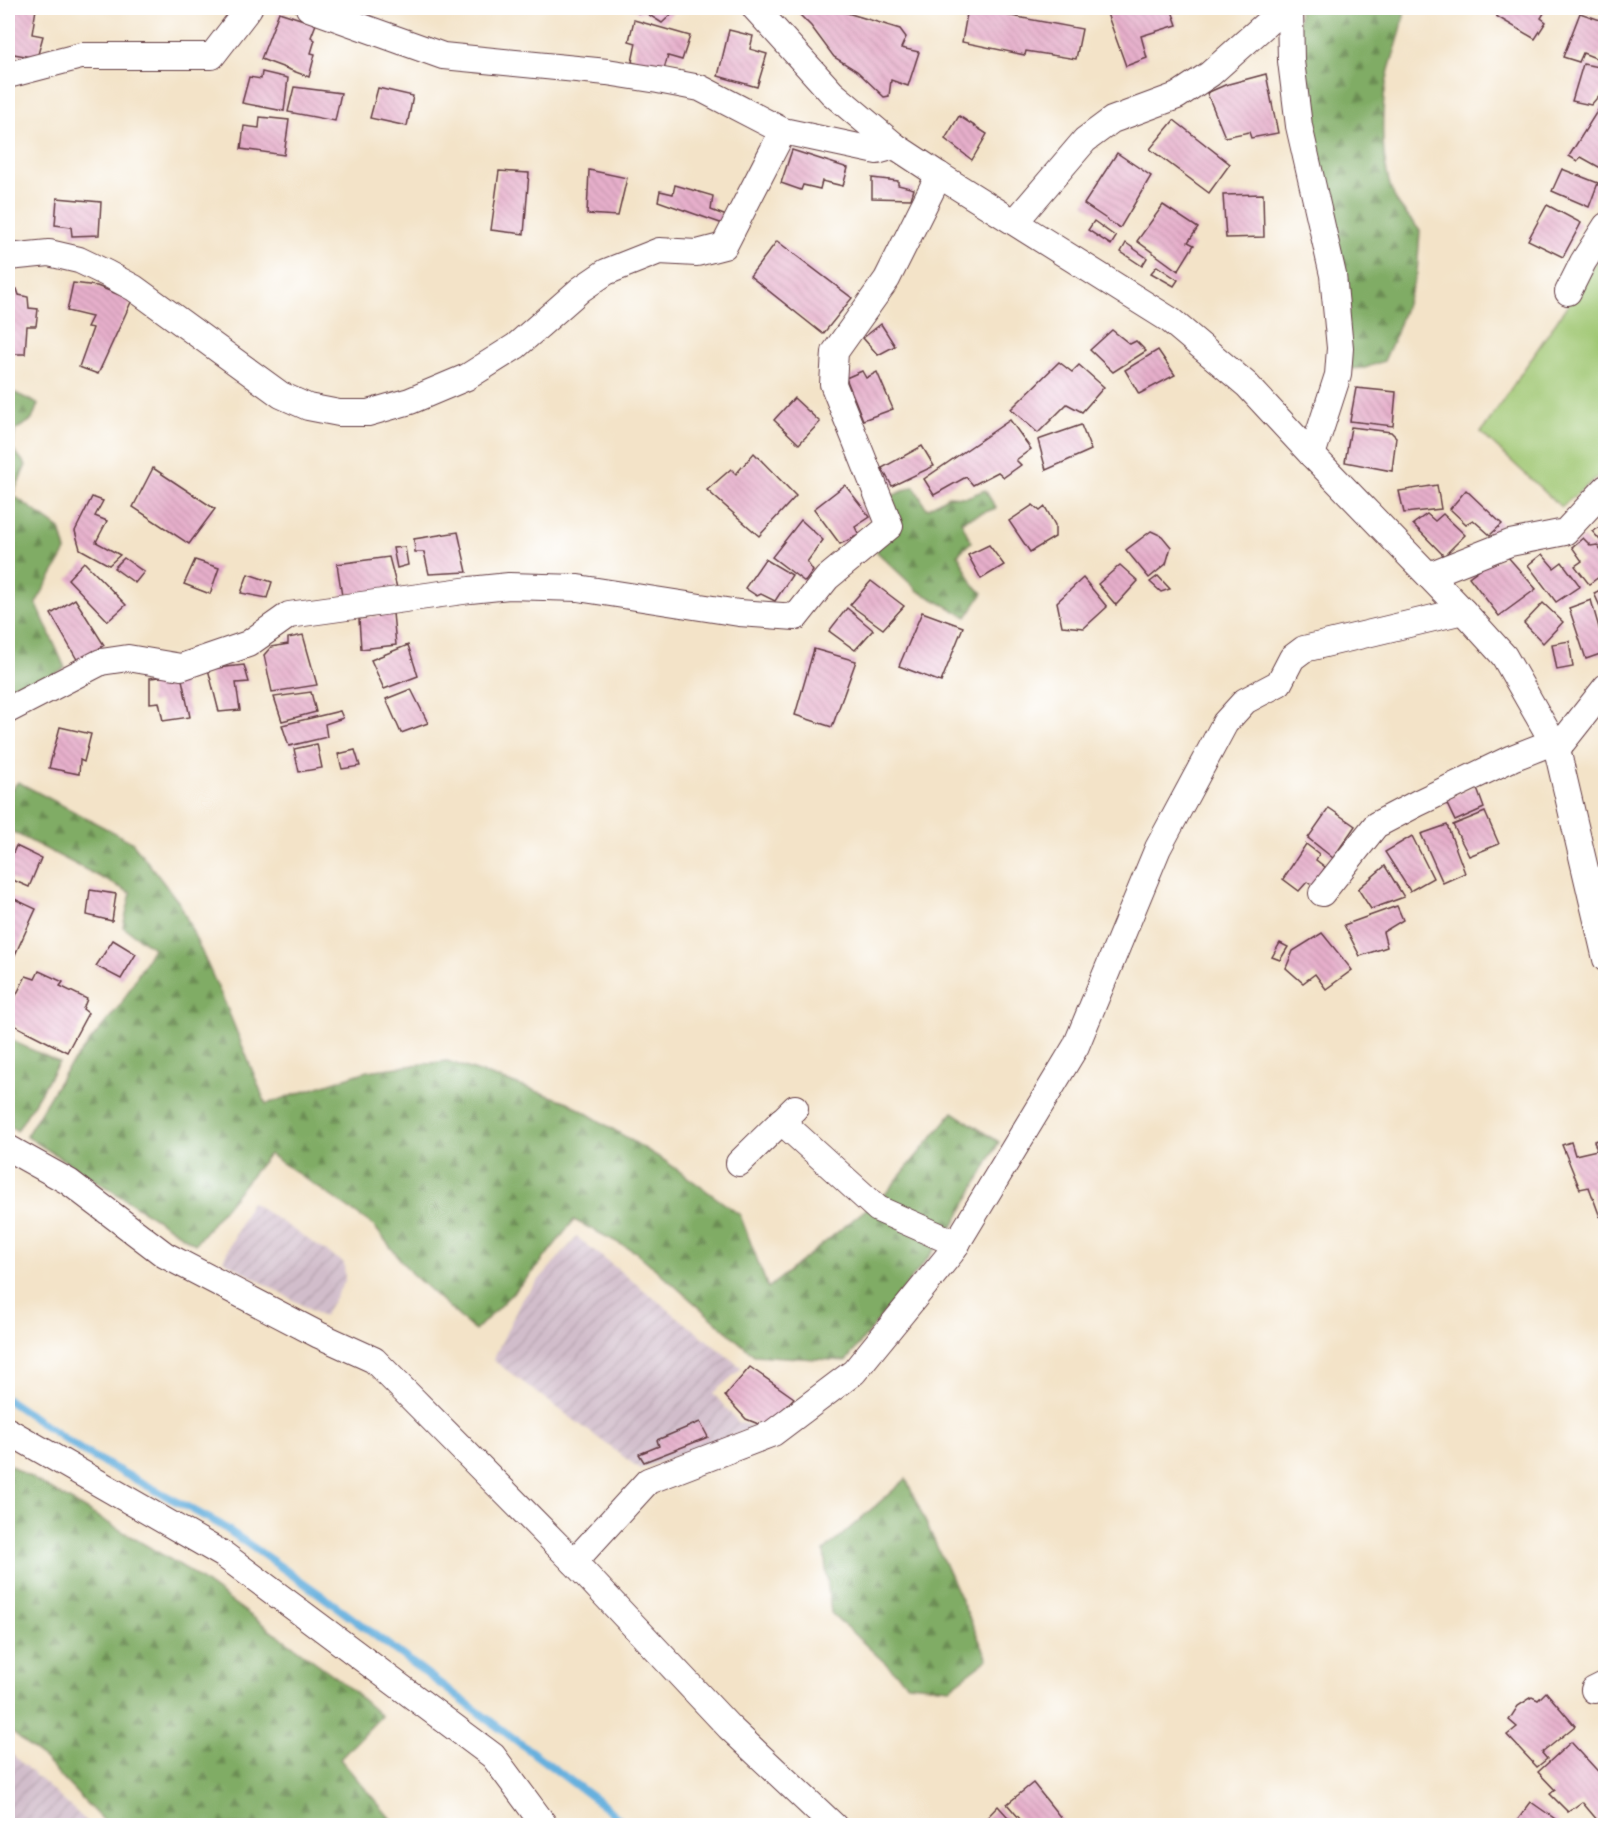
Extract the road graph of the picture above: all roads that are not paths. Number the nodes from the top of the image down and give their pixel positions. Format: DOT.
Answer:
graph roads {
  1 [pos="249,8"];
  2 [pos="309,8"];
  3 [pos="755,8"];
  4 [pos="1284,8"];
  5 [pos="1290,8"];
  6 [pos="8,75"];
  7 [pos="783,130"];
  8 [pos="895,146"];
  9 [pos="939,176"];
  10 [pos="1015,222"];
  11 [pos="1605,226"];
  12 [pos="8,257"];
  13 [pos="1568,292"];
  14 [pos="1312,455"];
  15 [pos="1605,488"];
  16 [pos="1429,576"];
  17 [pos="1463,611"];
  18 [pos="1605,687"];
  19 [pos="8,710"];
  20 [pos="1555,746"];
  21 [pos="1322,893"];
  22 [pos="1605,959"];
  23 [pos="8,1148"];
  24 [pos="739,1163"];
  25 [pos="957,1244"];
  26 [pos="8,1431"];
  27 [pos="574,1562"];
  28 [pos="545,1826"];
  29 [pos="834,1826"];
  1 -- 6 [label="street"];
  2 -- 7 [label="street"];
  3 -- 8 [label="street"];
  4 -- 10 [label="street"];
  5 -- 14 [label="street"];
  7 -- 8 [label="street"];
  7 -- 12 [label="street"];
  8 -- 9 [label="street"];
  9 -- 10 [label="street"];
  9 -- 19 [label="street"];
  10 -- 14 [label="street"];
  11 -- 13 [label="street"];
  14 -- 16 [label="street"];
  15 -- 16 [label="street"];
  16 -- 17 [label="street"];
  17 -- 20 [label="street"];
  17 -- 25 [label="street"];
  18 -- 20 [label="street"];
  20 -- 21 [label="street"];
  20 -- 22 [label="street"];
  23 -- 27 [label="street"];
  24 -- 25 [label="street"];
  25 -- 27 [label="street"];
  26 -- 28 [label="street"];
  27 -- 29 [label="street"];
}
